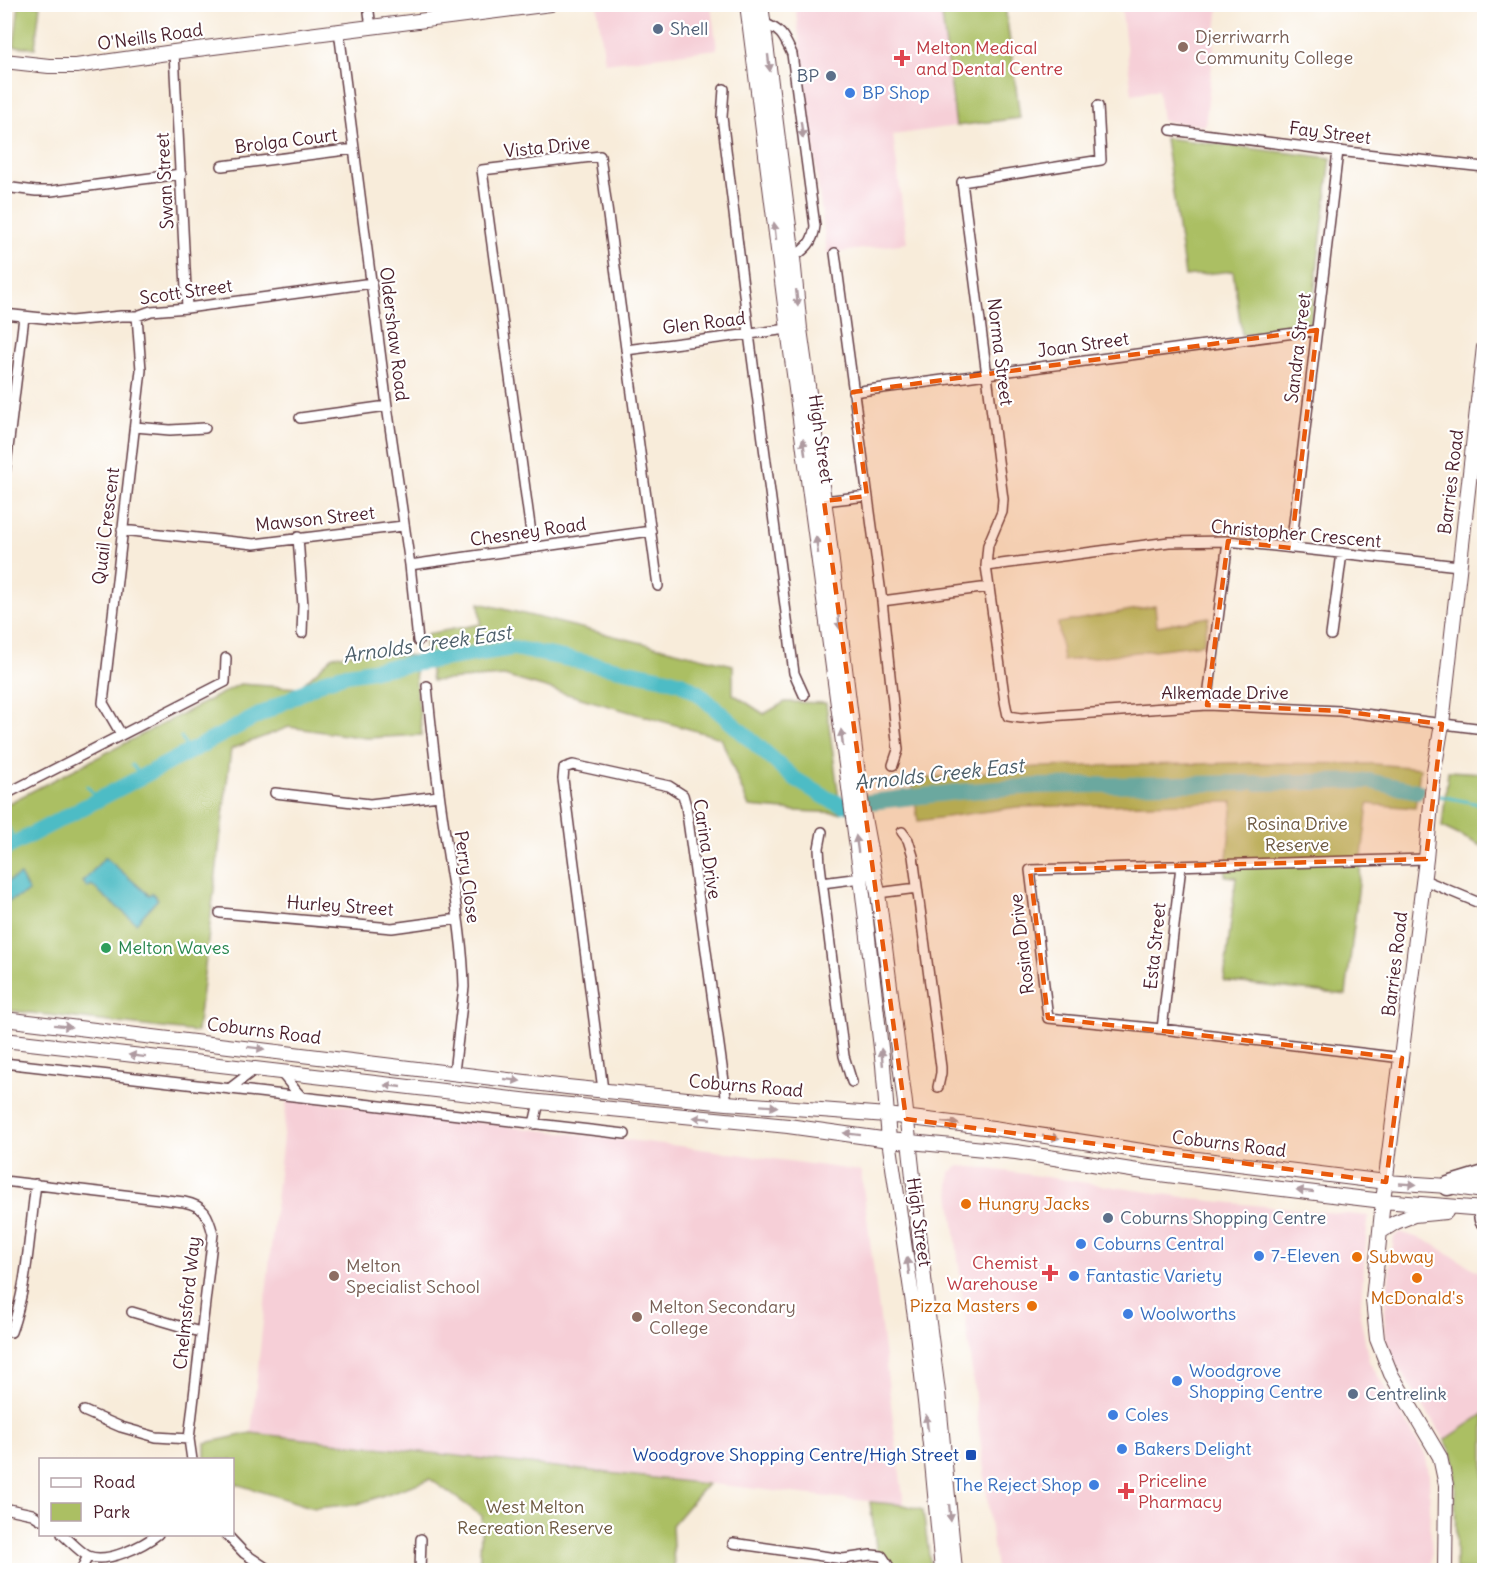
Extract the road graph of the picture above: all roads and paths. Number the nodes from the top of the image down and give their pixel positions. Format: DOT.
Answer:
graph roads {
  1 [pos="368,4"];
  2 [pos="747,4"];
  3 [pos="550,5"];
  4 [pos="763,11"];
  5 [pos="371,28"];
  6 [pos="339,31"];
  7 [pos="174,52"];
  8 [pos="4,61"];
  9 [pos="724,89"];
  10 [pos="1098,106"];
  11 [pos="1171,130"];
  12 [pos="354,149"];
  13 [pos="1338,151"];
  14 [pos="222,166"];
  15 [pos="1485,167"];
  16 [pos="181,174"];
  17 [pos="4,187"];
  18 [pos="835,253"];
  19 [pos="793,258"];
  20 [pos="372,283"];
  21 [pos="188,308"];
  22 [pos="4,314"];
  23 [pos="137,316"];
  24 [pos="24,317"];
  25 [pos="794,329"];
  26 [pos="1317,330"];
  27 [pos="749,334"];
  28 [pos="1485,347"];
  29 [pos="626,350"];
  30 [pos="986,374"];
  31 [pos="853,392"];
  32 [pos="387,406"];
  33 [pos="300,418"];
  34 [pos="135,427"];
  35 [pos="205,428"];
  36 [pos="4,481"];
  37 [pos="867,496"];
  38 [pos="818,503"];
  39 [pos="403,526"];
  40 [pos="122,530"];
  41 [pos="651,531"];
  42 [pos="298,537"];
  43 [pos="1228,541"];
  44 [pos="533,548"];
  45 [pos="1292,548"];
  46 [pos="1342,553"];
  47 [pos="410,565"];
  48 [pos="986,566"];
  49 [pos="1459,566"];
  50 [pos="658,586"];
  51 [pos="988,587"];
  52 [pos="882,601"];
  53 [pos="302,633"];
  54 [pos="1331,635"];
  55 [pos="418,641"];
  56 [pos="226,658"];
  57 [pos="426,686"];
  58 [pos="804,694"];
  59 [pos="1208,705"];
  60 [pos="1008,716"];
  61 [pos="1442,724"];
  62 [pos="1485,729"];
  63 [pos="121,734"];
  64 [pos="893,765"];
  65 [pos="275,793"];
  66 [pos="4,795"];
  67 [pos="439,796"];
  68 [pos="822,831"];
  69 [pos="902,832"];
  70 [pos="1426,859"];
  71 [pos="1181,866"];
  72 [pos="868,877"];
  73 [pos="1424,880"];
  74 [pos="822,883"];
  75 [pos="917,888"];
  76 [pos="878,893"];
  77 [pos="864,895"];
  78 [pos="1485,905"];
  79 [pos="220,913"];
  80 [pos="458,919"];
  81 [pos="4,1019"];
  82 [pos="1162,1029"];
  83 [pos="168,1038"];
  84 [pos="4,1040"];
  85 [pos="1402,1058"];
  86 [pos="165,1059"];
  87 [pos="4,1063"];
  88 [pos="254,1070"];
  89 [pos="454,1072"];
  90 [pos="281,1073"];
  91 [pos="852,1082"];
  92 [pos="938,1087"];
  93 [pos="229,1089"];
  94 [pos="603,1090"];
  95 [pos="451,1092"];
  96 [pos="302,1097"];
  97 [pos="539,1102"];
  98 [pos="727,1103"];
  99 [pos="887,1115"];
  100 [pos="906,1119"];
  101 [pos="534,1124"];
  102 [pos="625,1134"];
  103 [pos="890,1140"];
  104 [pos="909,1142"];
  105 [pos="1208,1160"];
  106 [pos="1485,1175"];
  107 [pos="1203,1179"];
  108 [pos="4,1181"];
  109 [pos="1386,1182"];
  110 [pos="36,1184"];
  111 [pos="1448,1186"];
  112 [pos="1383,1201"];
  113 [pos="1456,1206"];
  114 [pos="1484,1207"];
  115 [pos="1380,1232"];
  116 [pos="132,1312"];
  117 [pos="11,1332"];
  118 [pos="200,1332"];
  119 [pos="84,1411"];
  120 [pos="189,1439"];
  121 [pos="192,1458"];
  122 [pos="4,1508"];
  123 [pos="39,1518"];
  124 [pos="64,1536"];
  125 [pos="156,1536"];
  126 [pos="228,1536"];
  127 [pos="421,1539"];
  128 [pos="733,1543"];
  129 [pos="88,1556"];
  130 [pos="81,1570"];
  131 [pos="268,1570"];
  132 [pos="420,1570"];
  133 [pos="888,1570"];
  134 [pos="942,1570"];
  135 [pos="955,1570"];
  136 [pos="1445,1570"];
  1 -- 5 [label="street"];
  25 -- 2 [label="main road, High Street, one-way"];
  3 -- 5 [label="main road, O'Neills Road"];
  4 -- 19 [label="main road, High Street, one-way"];
  4 -- 19 [label="street, High Street, one-way"];
  5 -- 6 [label="main road, O'Neills Road"];
  6 -- 7 [label="main road, O'Neills Road"];
  6 -- 12 [label="street, Oldershaw Road"];
  7 -- 8 [label="main road, O'Neills Road"];
  7 -- 16 [label="street, Swan Street"];
  9 -- 27 [label="street"];
  10 -- 30 [label="street, Norma Street"];
  11 -- 13 [label="street, Fay Street"];
  12 -- 14 [label="street, Brolga Court"];
  12 -- 20 [label="street, Oldershaw Road"];
  13 -- 15 [label="street, Fay Street"];
  13 -- 26 [label="street, Sandra Street"];
  16 -- 17 [label="street"];
  16 -- 21 [label="street, Swan Street"];
  18 -- 31 [label="street"];
  19 -- 25 [label="main road, High Street, one-way"];
  20 -- 21 [label="street, Scott Street"];
  20 -- 32 [label="street, Oldershaw Road"];
  21 -- 23 [label="street, Scott Street"];
  22 -- 24 [label="street, Scott Street"];
  23 -- 24 [label="street, Scott Street"];
  23 -- 34 [label="street, Quail Crescent"];
  24 -- 36 [label="street"];
  25 -- 27 [label="street, Glen Road"];
  25 -- 38 [label="main road, High Street"];
  26 -- 30 [label="street, Joan Street"];
  26 -- 45 [label="street, Sandra Street"];
  27 -- 29 [label="street, Glen Road"];
  27 -- 58 [label="street"];
  28 -- 49 [label="main road, Barries Road"];
  29 -- 41 [label="street, Vista Drive"];
  29 -- 44 [label="street, Vista Drive"];
  30 -- 31 [label="street, Joan Street"];
  30 -- 48 [label="street, Norma Street"];
  31 -- 37 [label="street"];
  32 -- 33 [label="street"];
  32 -- 39 [label="street, Oldershaw Road"];
  34 -- 35 [label="street"];
  34 -- 40 [label="street, Quail Crescent"];
  37 -- 38 [label="street, High Street"];
  37 -- 52 [label="street"];
  38 -- 72 [label="main road, High Street"];
  39 -- 42 [label="street, Mawson Street"];
  39 -- 47 [label="street, Oldershaw Road"];
  40 -- 42 [label="street, Mawson Street"];
  40 -- 63 [label="street, Quail Crescent"];
  41 -- 44 [label="street, Chesney Road"];
  41 -- 50 [label="street, Vista Drive"];
  42 -- 53 [label="street"];
  43 -- 45 [label="street, Christopher Crescent"];
  43 -- 48 [label="street, Christopher Crescent"];
  43 -- 59 [label="street"];
  44 -- 47 [label="street, Chesney Road"];
  45 -- 46 [label="street, Christopher Crescent"];
  46 -- 49 [label="street, Christopher Crescent"];
  46 -- 54 [label="street"];
  47 -- 55 [label="street, Oldershaw Road"];
  48 -- 51 [label="street, Norma Street"];
  49 -- 61 [label="main road, Barries Road"];
  51 -- 52 [label="street"];
  51 -- 60 [label="street, Norma Street"];
  52 -- 64 [label="street"];
  56 -- 63 [label="street"];
  57 -- 67 [label="street, Perry Close"];
  59 -- 60 [label="street, Alkemade Drive"];
  59 -- 61 [label="street, Alkemade Drive"];
  61 -- 62 [label="street, Alkemade Drive"];
  61 -- 70 [label="main road, Barries Road"];
  63 -- 66 [label="street"];
  65 -- 67 [label="street"];
  67 -- 80 [label="street, Perry Close"];
  68 -- 74 [label="street"];
  69 -- 75 [label="street"];
  70 -- 71 [label="street, Rosina Drive"];
  70 -- 73 [label="main road, Barries Road"];
  71 -- 82 [label="street, Esta Street"];
  71 -- 82 [label="street, Rosina Drive"];
  72 -- 74 [label="street"];
  72 -- 76 [label="main road, High Street"];
  72 -- 77 [label="main road, High Street"];
  73 -- 78 [label="street"];
  73 -- 85 [label="main road, Barries Road"];
  74 -- 91 [label="street"];
  75 -- 76 [label="street"];
  75 -- 92 [label="street"];
  76 -- 77 [label="main road"];
  76 -- 100 [label="main road, High Street"];
  99 -- 77 [label="main road, High Street, one-way"];
  79 -- 80 [label="street, Hurley Street"];
  80 -- 89 [label="street, Perry Close"];
  81 -- 83 [label="main road, Coburns Road, one-way"];
  82 -- 85 [label="street, Rosina Drive"];
  83 -- 86 [label="main road"];
  83 -- 89 [label="main road, Coburns Road, one-way"];
  86 -- 84 [label="main road, Coburns Road, one-way"];
  85 -- 109 [label="main road, Barries Road"];
  86 -- 88 [label="main road, Coburns Road"];
  87 -- 93 [label="street"];
  88 -- 90 [label="main road, Coburns Road"];
  88 -- 93 [label="street"];
  89 -- 94 [label="main road, Coburns Road, one-way"];
  89 -- 95 [label="main road"];
  95 -- 90 [label="main road, Coburns Road, one-way"];
  90 -- 96 [label="street"];
  93 -- 96 [label="street"];
  94 -- 98 [label="main road, Coburns Road"];
  94 -- 98 [label="street, Carina Drive"];
  95 -- 97 [label="main road, Coburns Road"];
  96 -- 101 [label="street"];
  97 -- 101 [label="street"];
  103 -- 97 [label="main road, Coburns Road, one-way"];
  98 -- 99 [label="main road, Coburns Road, one-way"];
  99 -- 100 [label="main road, Coburns Road"];
  99 -- 103 [label="main road, High Street"];
  100 -- 104 [label="main road, High Street"];
  100 -- 105 [label="main road, Coburns Road, one-way"];
  101 -- 102 [label="street"];
  103 -- 104 [label="main road, Coburns Road"];
  134 -- 103 [label="main road, High Street, one-way"];
  104 -- 107 [label="main road, Coburns Road"];
  104 -- 135 [label="main road, High Street, one-way"];
  105 -- 107 [label="main road"];
  105 -- 109 [label="main road, Coburns Road"];
  106 -- 111 [label="highway"];
  112 -- 107 [label="main road, Coburns Road, one-way"];
  108 -- 110 [label="street, Chelmsford Way"];
  109 -- 111 [label="main road, Coburns Road, one-way"];
  109 -- 112 [label="main road, Barries Road"];
  110 -- 117 [label="street"];
  110 -- 118 [label="street, Chelmsford Way"];
  111 -- 114 [label="main road, Coburns Road"];
  112 -- 113 [label="main road, Coburns Road"];
  112 -- 115 [label="main road, Barries Road"];
  113 -- 114 [label="main road, Coburns Road"];
  113 -- 115 [label="main road"];
  115 -- 136 [label="main road, Barries Road"];
  116 -- 118 [label="street"];
  118 -- 120 [label="street, Chelmsford Way"];
  119 -- 120 [label="street"];
  120 -- 121 [label="street, Chelmsford Way"];
  122 -- 123 [label="street"];
  124 -- 129 [label="street"];
  125 -- 129 [label="street"];
  126 -- 131 [label="street"];
  127 -- 132 [label="street"];
  128 -- 133 [label="street"];
  129 -- 130 [label="street"];
}
